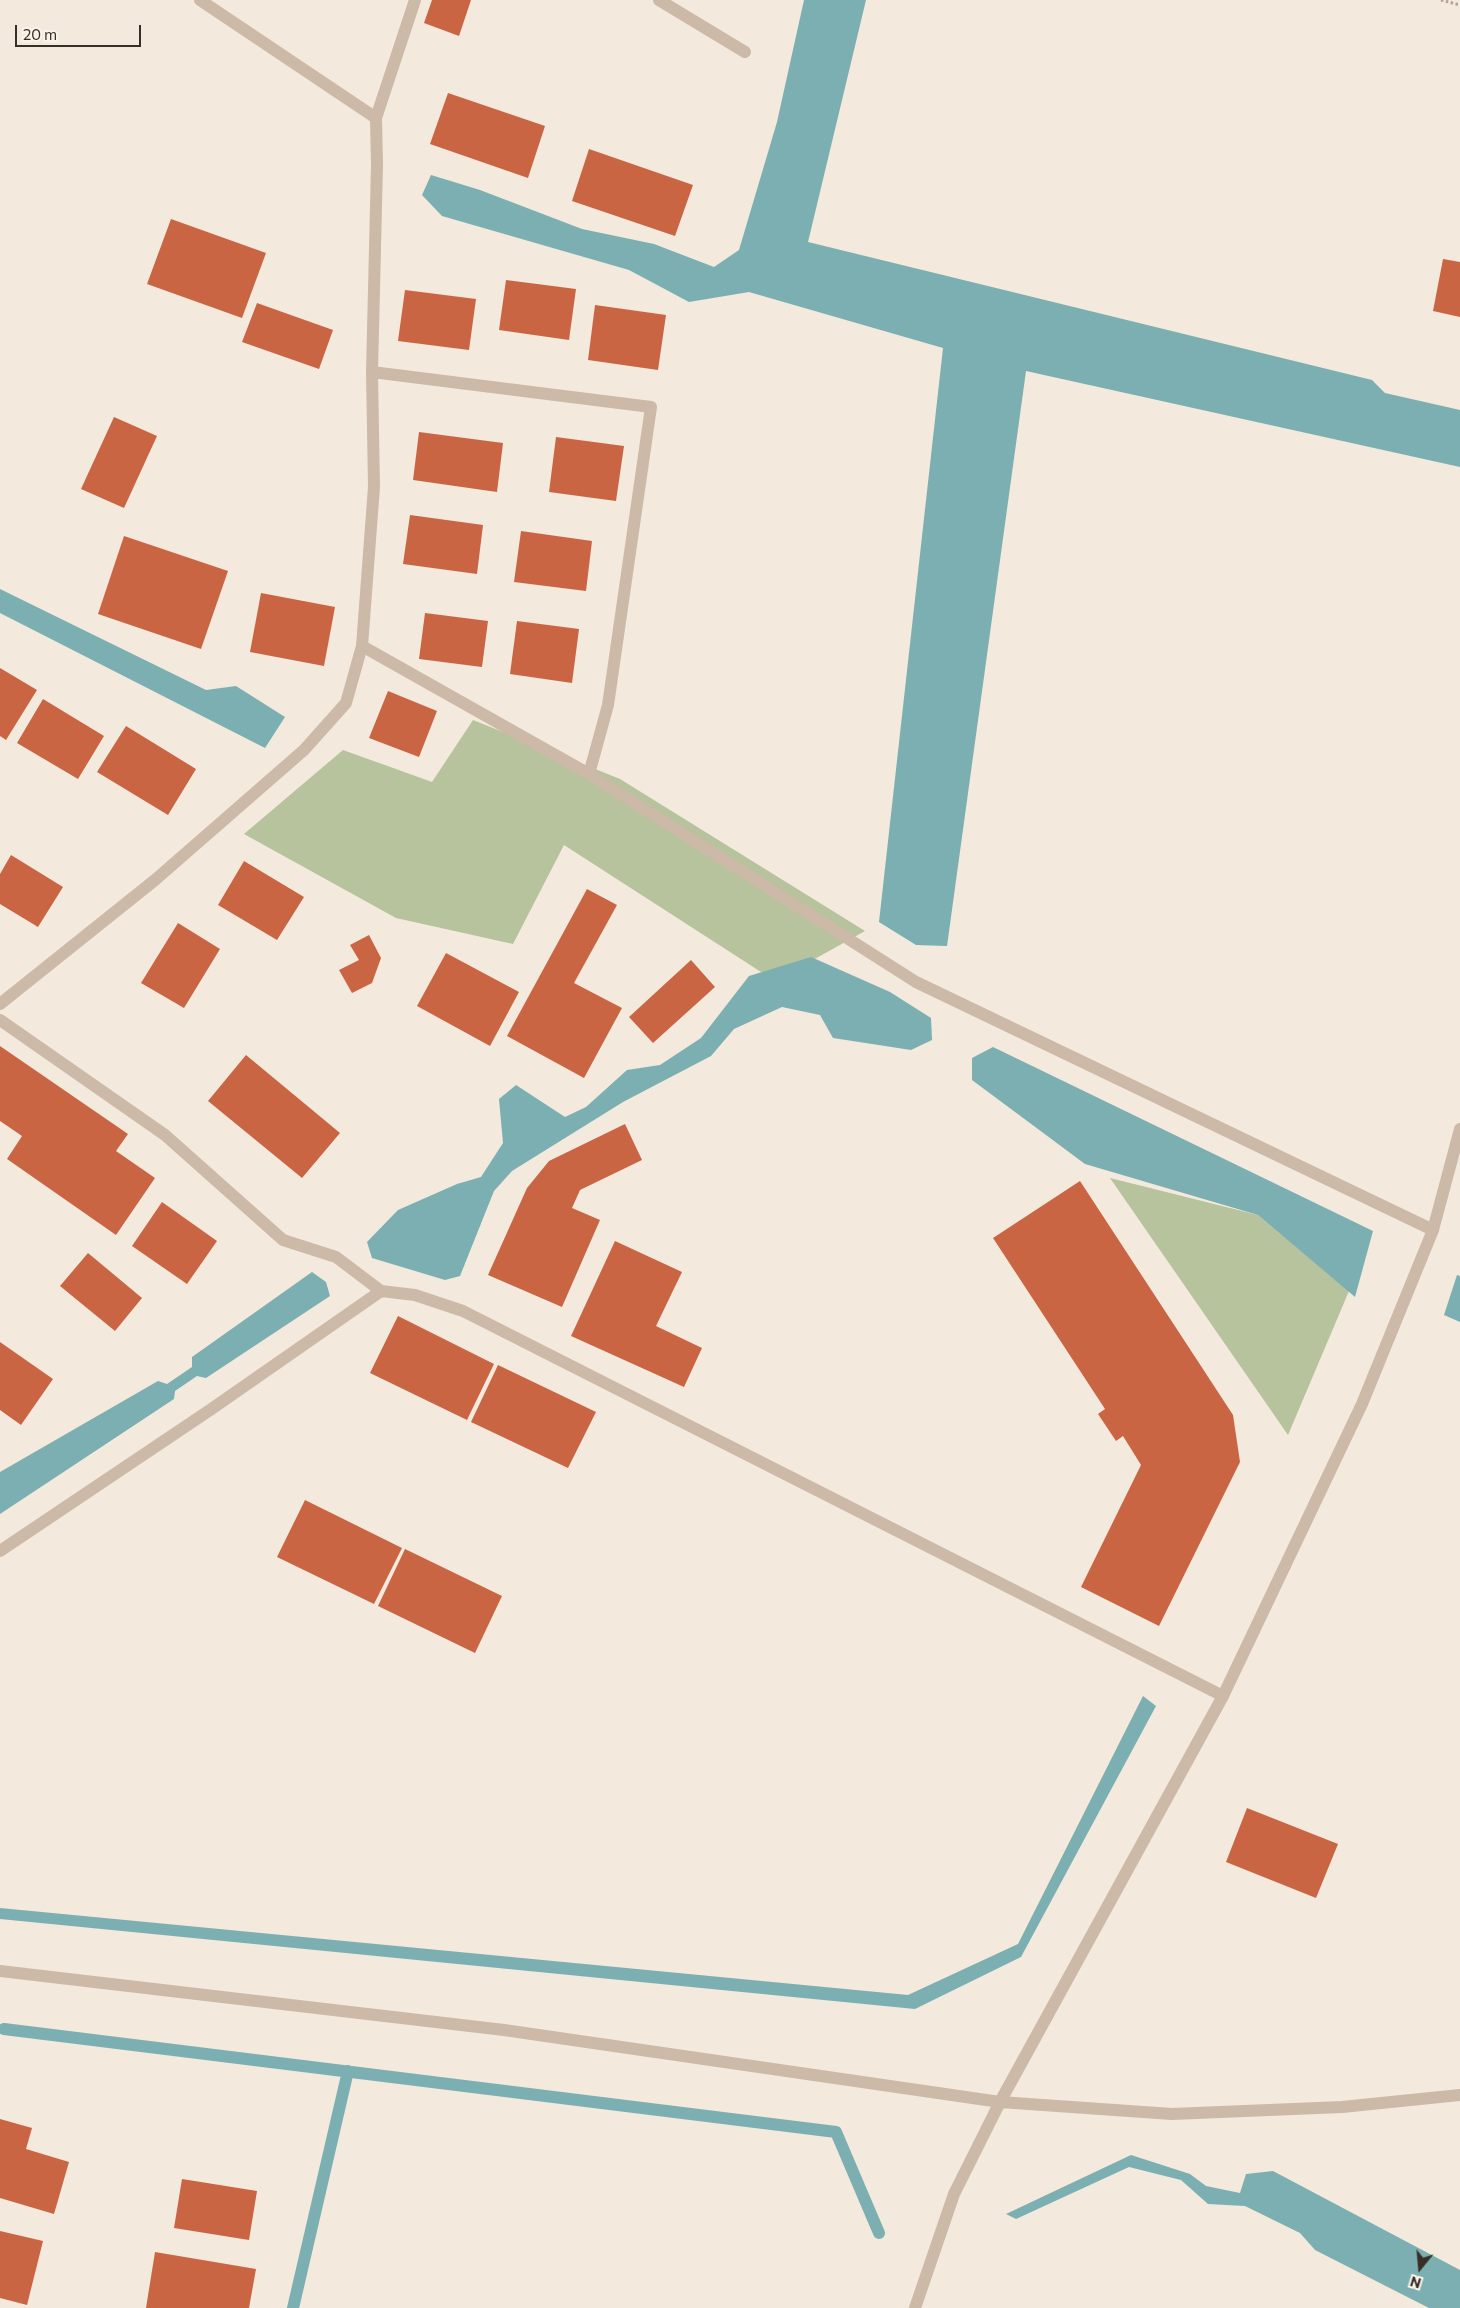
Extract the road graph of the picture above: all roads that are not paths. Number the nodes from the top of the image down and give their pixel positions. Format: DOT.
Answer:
graph roads {
  1 [pos="200,0"];
  2 [pos="415,0"];
  3 [pos="659,0"];
  4 [pos="745,52"];
  5 [pos="376,118"];
  6 [pos="372,372"];
  7 [pos="362,646"];
  8 [pos="589,774"];
  9 [pos="0,1004"];
  10 [pos="0,1020"];
  11 [pos="1460,1129"];
  12 [pos="1433,1230"];
  13 [pos="381,1291"];
  14 [pos="0,1551"];
  15 [pos="1223,1696"];
  16 [pos="0,1971"];
  17 [pos="1460,2095"];
  18 [pos="1000,2102"];
  19 [pos="915,2308"];
  1 -- 5 [label="street"];
  2 -- 5 [label="street"];
  3 -- 4 [label="street"];
  5 -- 6 [label="street"];
  6 -- 7 [label="street"];
  6 -- 8 [label="street"];
  7 -- 8 [label="street"];
  7 -- 9 [label="street"];
  8 -- 12 [label="street"];
  10 -- 13 [label="street"];
  11 -- 12 [label="street"];
  12 -- 15 [label="street"];
  13 -- 14 [label="street"];
  13 -- 15 [label="street"];
  15 -- 18 [label="street"];
  16 -- 18 [label="street"];
  17 -- 18 [label="street"];
  18 -- 19 [label="street"];
}
